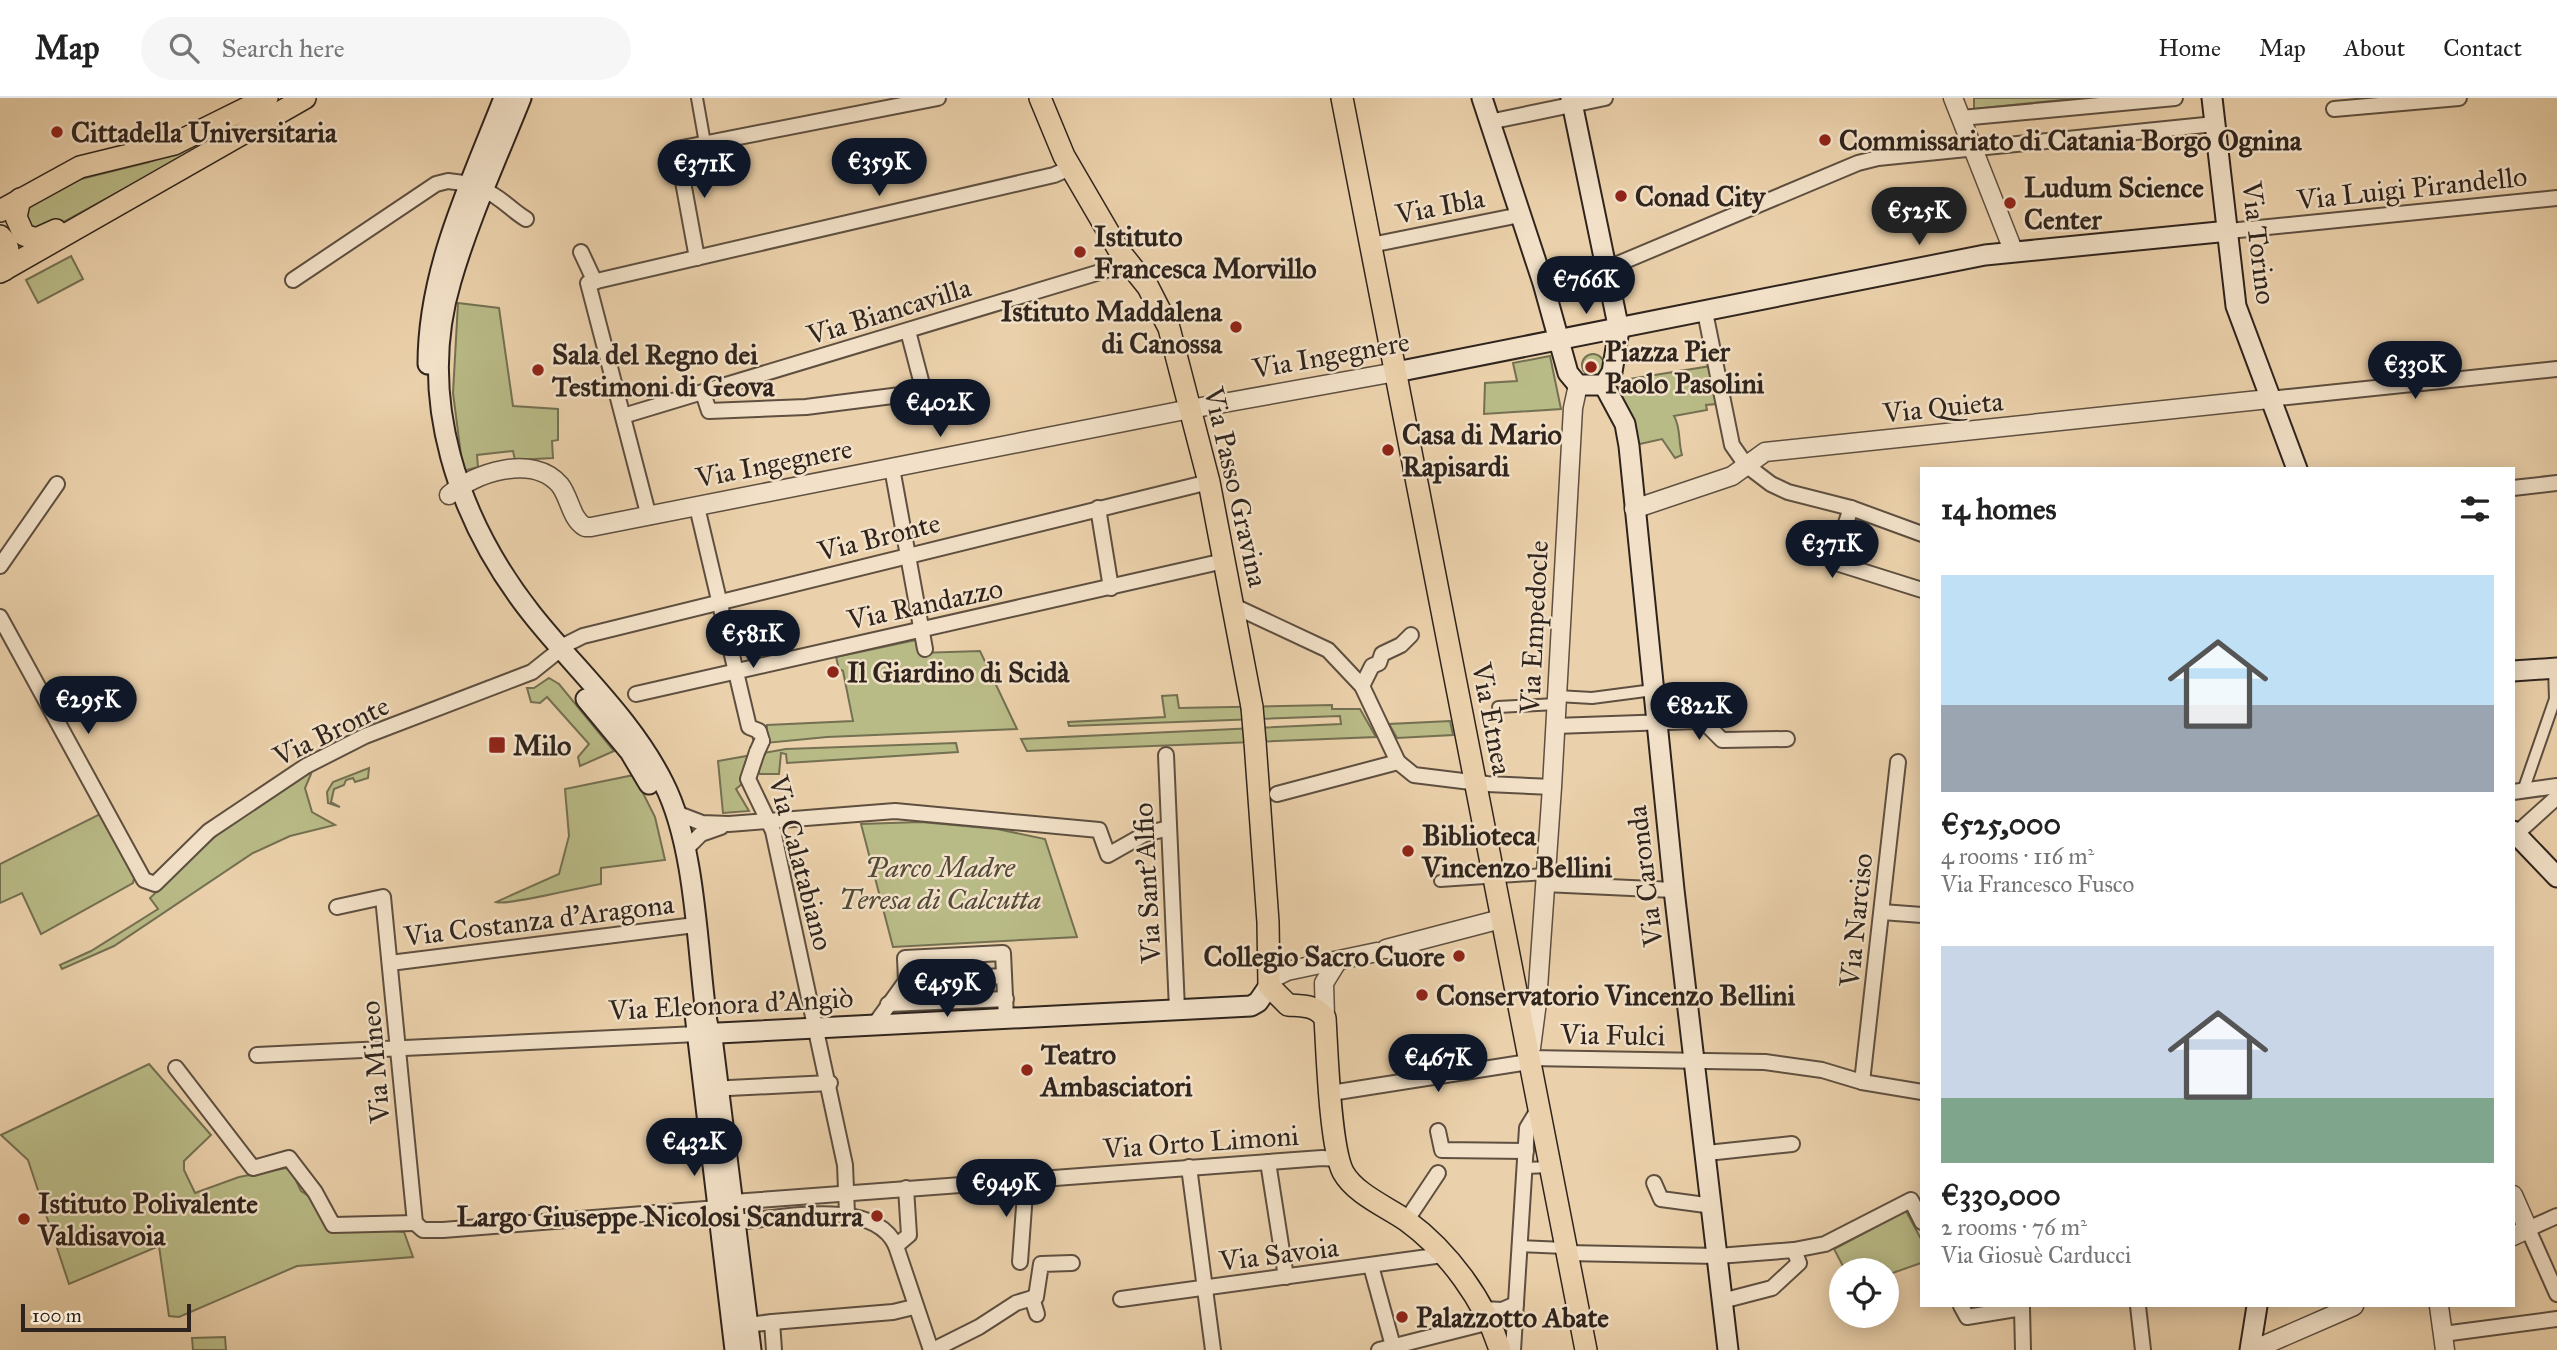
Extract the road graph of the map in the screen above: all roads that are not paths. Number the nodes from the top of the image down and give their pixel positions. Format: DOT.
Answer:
graph roads {
  1 [pos="267,98"];
  2 [pos="306,98"];
  3 [pos="504,98"];
  4 [pos="512,98"];
  5 [pos="521,98"];
  6 [pos="697,98"];
  7 [pos="938,98"];
  8 [pos="1040,98"];
  9 [pos="1342,98"];
  10 [pos="1482,98"];
  11 [pos="1605,98"];
  12 [pos="1953,98"];
  13 [pos="2175,98"];
  14 [pos="2212,98"];
  15 [pos="2459,98"];
  16 [pos="2437,99"];
  17 [pos="1572,102"];
  18 [pos="2334,109"];
  19 [pos="1961,118"];
  20 [pos="1489,122"];
  21 [pos="2215,124"];
  22 [pos="705,143"];
  23 [pos="1971,147"];
  24 [pos="1070,168"];
  25 [pos="477,187"];
  26 [pos="2557,198"];
  27 [pos="20,199"];
  28 [pos="0,211"];
  29 [pos="1520,215"];
  30 [pos="527,219"];
  31 [pos="88,220"];
  32 [pos="2230,231"];
  33 [pos="0,236"];
  34 [pos="1371,245"];
  35 [pos="2013,250"];
  36 [pos="581,252"];
  37 [pos="697,258"];
  38 [pos="457,263"];
  39 [pos="1130,263"];
  40 [pos="1608,268"];
  41 [pos="2,271"];
  42 [pos="293,280"];
  43 [pos="591,283"];
  44 [pos="1705,312"];
  45 [pos="1619,330"];
  46 [pos="908,331"];
  47 [pos="1560,341"];
  48 [pos="2557,369"];
  49 [pos="1396,372"];
  50 [pos="1578,385"];
  51 [pos="1608,391"];
  52 [pos="704,393"];
  53 [pos="2269,399"];
  54 [pos="1190,409"];
  55 [pos="623,416"];
  56 [pos="1746,465"];
  57 [pos="2296,467"];
  58 [pos="892,468"];
  59 [pos="1209,482"];
  60 [pos="2557,483"];
  61 [pos="57,484"];
  62 [pos="457,488"];
  63 [pos="2515,488"];
  64 [pos="697,507"];
  65 [pos="1098,508"];
  66 [pos="1851,508"];
  67 [pos="1634,509"];
  68 [pos="649,517"];
  69 [pos="1920,533"];
  70 [pos="908,555"];
  71 [pos="1224,561"];
  72 [pos="0,566"];
  73 [pos="1111,588"];
  74 [pos="1920,589"];
  75 [pos="720,602"];
  76 [pos="1234,606"];
  77 [pos="0,617"];
  78 [pos="921,629"];
  79 [pos="1411,635"];
  80 [pos="925,649"];
  81 [pos="558,651"];
  82 [pos="2556,668"];
  83 [pos="735,671"];
  84 [pos="2515,671"];
  85 [pos="1362,686"];
  86 [pos="1653,690"];
  87 [pos="636,694"];
  88 [pos="1557,700"];
  89 [pos="1498,707"];
  90 [pos="1657,722"];
  91 [pos="1555,726"];
  92 [pos="1787,739"];
  93 [pos="1166,755"];
  94 [pos="1398,762"];
  95 [pos="1898,762"];
  96 [pos="1475,782"];
  97 [pos="2557,786"];
  98 [pos="1552,787"];
  99 [pos="2518,791"];
  100 [pos="1277,794"];
  101 [pos="2557,797"];
  102 [pos="676,813"];
  103 [pos="770,822"];
  104 [pos="729,824"];
  105 [pos="1169,828"];
  106 [pos="2516,839"];
  107 [pos="686,849"];
  108 [pos="1493,876"];
  109 [pos="2557,877"];
  110 [pos="1544,879"];
  111 [pos="1440,881"];
  112 [pos="1674,890"];
  113 [pos="337,907"];
  114 [pos="1882,912"];
  115 [pos="1920,915"];
  116 [pos="1501,919"];
  117 [pos="689,926"];
  118 [pos="1337,962"];
  119 [pos="390,963"];
  120 [pos="1004,976"];
  121 [pos="906,981"];
  122 [pos="1269,983"];
  123 [pos="888,1004"];
  124 [pos="1006,1008"];
  125 [pos="1177,1009"];
  126 [pos="1325,1018"];
  127 [pos="875,1024"];
  128 [pos="816,1028"];
  129 [pos="704,1033"];
  130 [pos="399,1049"];
  131 [pos="257,1055"];
  132 [pos="1529,1058"];
  133 [pos="1696,1060"];
  134 [pos="176,1068"];
  135 [pos="1862,1082"];
  136 [pos="830,1083"];
  137 [pos="711,1089"];
  138 [pos="1920,1092"];
  139 [pos="1331,1093"];
  140 [pos="1539,1108"];
  141 [pos="1438,1131"];
  142 [pos="1792,1144"];
  143 [pos="1526,1151"];
  144 [pos="1707,1153"];
  145 [pos="1338,1159"];
  146 [pos="1268,1162"];
  147 [pos="1189,1167"];
  148 [pos="1550,1167"];
  149 [pos="1525,1168"];
  150 [pos="1438,1173"];
  151 [pos="1026,1179"];
  152 [pos="1654,1183"];
  153 [pos="906,1188"];
  154 [pos="846,1193"];
  155 [pos="2515,1204"];
  156 [pos="1713,1206"];
  157 [pos="729,1211"];
  158 [pos="841,1214"];
  159 [pos="2557,1216"];
  160 [pos="1920,1218"];
  161 [pos="1406,1221"];
  162 [pos="415,1223"];
  163 [pos="2521,1233"];
  164 [pos="896,1246"];
  165 [pos="1520,1246"];
  166 [pos="1566,1250"];
  167 [pos="1794,1251"];
  168 [pos="1443,1255"];
  169 [pos="1718,1256"];
  170 [pos="1020,1262"];
  171 [pos="1072,1263"];
  172 [pos="1371,1266"];
  173 [pos="1286,1277"];
  174 [pos="1205,1288"];
  175 [pos="2557,1294"];
  176 [pos="1032,1298"];
  177 [pos="1121,1298"];
  178 [pos="1722,1301"];
  179 [pos="1516,1304"];
  180 [pos="914,1307"];
  181 [pos="2138,1307"];
  182 [pos="2257,1307"];
  183 [pos="2352,1307"];
  184 [pos="2439,1307"];
  185 [pos="1964,1311"];
  186 [pos="1037,1314"];
  187 [pos="1486,1316"];
  188 [pos="2557,1319"];
  189 [pos="739,1321"];
  190 [pos="779,1322"];
  191 [pos="2444,1342"];
  192 [pos="1386,1348"];
  193 [pos="735,1350"];
  194 [pos="751,1350"];
  195 [pos="774,1350"];
  196 [pos="932,1350"];
  197 [pos="1213,1350"];
  198 [pos="1500,1350"];
  199 [pos="1513,1350"];
  200 [pos="1586,1350"];
  201 [pos="1728,1350"];
  202 [pos="2023,1350"];
  203 [pos="2143,1350"];
  204 [pos="2251,1350"];
  1 -- 27 [label="main road"];
  2 -- 31 [label="main road"];
  3 -- 25 [label="main road"];
  4 -- 38 [label="main road"];
  5 -- 25 [label="main road"];
  6 -- 22 [label="street"];
  7 -- 22 [label="street"];
  8 -- 24 [label="main road, Via Passo Gravina"];
  9 -- 34 [label="main road, Via Etnea"];
  10 -- 20 [label="main road"];
  11 -- 17 [label="street"];
  12 -- 19 [label="street"];
  13 -- 19 [label="street"];
  14 -- 21 [label="main road, Via Torino"];
  15 -- 16 [label="street"];
  16 -- 18 [label="street"];
  17 -- 20 [label="street"];
  17 -- 40 [label="main road"];
  19 -- 23 [label="street"];
  20 -- 29 [label="main road"];
  21 -- 23 [label="street"];
  21 -- 32 [label="main road, Via Torino"];
  22 -- 37 [label="street"];
  23 -- 35 [label="street"];
  23 -- 40 [label="street"];
  24 -- 37 [label="street"];
  24 -- 39 [label="main road, Via Passo Gravina"];
  25 -- 30 [label="street"];
  25 -- 38 [label="main road"];
  25 -- 42 [label="street"];
  25 -- 62 [label="main road"];
  26 -- 32 [label="street, Via Luigi Pirandello"];
  27 -- 28 [label="main road"];
  27 -- 31 [label="main road"];
  29 -- 34 [label="street, Via Ibla"];
  29 -- 47 [label="main road"];
  31 -- 41 [label="main road"];
  32 -- 35 [label="main road, Via Ingegnere"];
  32 -- 53 [label="main road, Via Torino"];
  33 -- 41 [label="main road"];
  34 -- 49 [label="main road, Via Etnea"];
  35 -- 44 [label="main road, Via Ingegnere"];
  36 -- 43 [label="street"];
  37 -- 43 [label="street"];
  38 -- 62 [label="main road"];
  39 -- 46 [label="street, Via Biancavilla"];
  39 -- 54 [label="main road, Via Passo Gravina"];
  40 -- 45 [label="main road"];
  43 -- 55 [label="street"];
  44 -- 45 [label="main road, Via Ingegnere"];
  44 -- 56 [label="street"];
  45 -- 47 [label="main road, Via Ingegnere"];
  45 -- 51 [label="main road"];
  46 -- 52 [label="street, Via Biancavilla"];
  46 -- 52 [label="street"];
  47 -- 49 [label="main road, Via Ingegnere"];
  47 -- 50 [label="main road"];
  48 -- 53 [label="street"];
  49 -- 54 [label="street, Via Ingegnere"];
  49 -- 96 [label="main road, Via Etnea"];
  50 -- 51 [label="main road"];
  50 -- 88 [label="street, Via Empedocle"];
  51 -- 67 [label="main road, Via Caronda"];
  52 -- 55 [label="street, Via Biancavilla"];
  53 -- 56 [label="street, Via Quieta"];
  53 -- 57 [label="main road, Via Torino"];
  54 -- 58 [label="street, Via Ingegnere"];
  54 -- 59 [label="main road, Via Passo Gravina"];
  55 -- 68 [label="street"];
  56 -- 66 [label="street"];
  56 -- 67 [label="street, Via Quieta"];
  58 -- 64 [label="street, Via Ingegnere"];
  58 -- 70 [label="street"];
  59 -- 65 [label="street, Via Bronte"];
  59 -- 71 [label="main road, Via Passo Gravina"];
  60 -- 63 [label="street"];
  61 -- 72 [label="street"];
  62 -- 68 [label="street, Via Ingegnere"];
  62 -- 81 [label="main road"];
  64 -- 68 [label="street, Via Ingegnere"];
  64 -- 75 [label="street, Via Calatabiano"];
  65 -- 70 [label="street, Via Bronte"];
  65 -- 73 [label="street"];
  66 -- 69 [label="street"];
  66 -- 74 [label="street"];
  67 -- 86 [label="main road, Via Caronda"];
  70 -- 75 [label="street, Via Bronte"];
  70 -- 78 [label="street"];
  71 -- 73 [label="street, Via Randazzo"];
  71 -- 76 [label="main road, Via Passo Gravina"];
  73 -- 78 [label="street, Via Randazzo"];
  75 -- 81 [label="street, Via Bronte"];
  75 -- 83 [label="street, Via Calatabiano"];
  76 -- 85 [label="street, Via Passo Gravina"];
  76 -- 122 [label="main road, bridge"];
  77 -- 81 [label="street, Via Bronte"];
  78 -- 80 [label="street"];
  78 -- 83 [label="street, Via Randazzo"];
  79 -- 85 [label="street"];
  81 -- 102 [label="main road"];
  81 -- 117 [label="main road"];
  82 -- 84 [label="main road"];
  82 -- 99 [label="street"];
  83 -- 87 [label="street, Via Randazzo"];
  83 -- 103 [label="street, Via Calatabiano"];
  85 -- 94 [label="street, Via Passo Gravina"];
  86 -- 88 [label="street"];
  86 -- 90 [label="main road, Via Caronda"];
  88 -- 89 [label="street"];
  88 -- 91 [label="street, Via Empedocle"];
  90 -- 91 [label="street"];
  90 -- 92 [label="street"];
  90 -- 112 [label="main road, Via Caronda"];
  91 -- 98 [label="street, Via Empedocle"];
  93 -- 105 [label="street, Via Sant'Alfio"];
  94 -- 96 [label="street"];
  94 -- 100 [label="street"];
  95 -- 114 [label="street, Via Narciso"];
  96 -- 98 [label="street"];
  96 -- 108 [label="main road, Via Etnea"];
  97 -- 99 [label="street"];
  98 -- 110 [label="street, Via Empedocle"];
  101 -- 106 [label="street"];
  102 -- 104 [label="street"];
  102 -- 107 [label="main road"];
  103 -- 104 [label="street"];
  103 -- 105 [label="street"];
  103 -- 128 [label="street, Via Calatabiano"];
  104 -- 107 [label="street"];
  105 -- 125 [label="street, Via Sant'Alfio"];
  106 -- 109 [label="main road"];
  107 -- 117 [label="main road"];
  108 -- 110 [label="street"];
  108 -- 111 [label="street"];
  108 -- 116 [label="main road, Via Etnea"];
  110 -- 112 [label="street"];
  110 -- 132 [label="street, Via Empedocle"];
  112 -- 133 [label="main road, Via Caronda"];
  113 -- 119 [label="street, Via Mineo"];
  114 -- 115 [label="street"];
  114 -- 135 [label="street, Via Narciso"];
  116 -- 118 [label="street"];
  116 -- 132 [label="main road, Via Etnea"];
  117 -- 119 [label="street, Via Costanza d'Aragona"];
  117 -- 129 [label="main road"];
  118 -- 122 [label="street"];
  118 -- 126 [label="street"];
  119 -- 130 [label="street, Via Mineo"];
  120 -- 121 [label="street"];
  120 -- 121 [label="street"];
  120 -- 124 [label="street"];
  121 -- 123 [label="street"];
  122 -- 125 [label="main road, Via Eleonora d'Angiò"];
  122 -- 126 [label="main road"];
  123 -- 124 [label="street"];
  123 -- 127 [label="street"];
  124 -- 125 [label="main road, Via Eleonora d'Angiò"];
  124 -- 127 [label="main road, Via Eleonora d'Angiò"];
  126 -- 139 [label="main road"];
  127 -- 128 [label="main road, Via Eleonora d'Angiò"];
  128 -- 129 [label="main road, Via Eleonora d'Angiò"];
  128 -- 136 [label="street, Via Calatabiano"];
  129 -- 130 [label="street, Via Eleonora d'Angiò"];
  129 -- 137 [label="main road"];
  130 -- 131 [label="street, Via Eleonora d'Angiò"];
  130 -- 162 [label="street, Via Mineo"];
  132 -- 133 [label="street, Via Fulci"];
  132 -- 139 [label="street, Via Fulci"];
  132 -- 140 [label="main road, Via Etnea"];
  133 -- 135 [label="street, Via Fulci"];
  133 -- 144 [label="main road, Via Caronda"];
  134 -- 162 [label="street"];
  135 -- 138 [label="street, Via Fulci"];
  136 -- 137 [label="street"];
  136 -- 154 [label="street, Via Calatabiano"];
  137 -- 157 [label="main road"];
  139 -- 145 [label="main road"];
  140 -- 143 [label="street"];
  140 -- 148 [label="main road, Via Etnea"];
  141 -- 143 [label="street"];
  142 -- 144 [label="street"];
  143 -- 149 [label="street"];
  144 -- 156 [label="main road, Via Caronda"];
  145 -- 146 [label="street, Via Orto Limoni"];
  145 -- 161 [label="main road"];
  146 -- 147 [label="street, Via Orto Limoni"];
  146 -- 173 [label="street"];
  147 -- 151 [label="street, Via Orto Limoni"];
  147 -- 174 [label="street"];
  148 -- 149 [label="street"];
  148 -- 166 [label="main road, Via Etnea"];
  149 -- 165 [label="street"];
  150 -- 161 [label="street"];
  151 -- 153 [label="street, Via Orto Limoni"];
  151 -- 170 [label="street"];
  152 -- 156 [label="street"];
  153 -- 154 [label="street, Via Orto Limoni"];
  153 -- 164 [label="street"];
  154 -- 157 [label="street, Via Orto Limoni"];
  154 -- 158 [label="street, Via Calatabiano"];
  155 -- 163 [label="street"];
  156 -- 169 [label="main road, Via Caronda"];
  157 -- 158 [label="street"];
  157 -- 162 [label="street"];
  157 -- 189 [label="main road"];
  158 -- 164 [label="street"];
  159 -- 163 [label="street"];
  160 -- 167 [label="street"];
  161 -- 168 [label="main road"];
  163 -- 175 [label="street"];
  164 -- 180 [label="street"];
  165 -- 166 [label="street"];
  165 -- 179 [label="street"];
  166 -- 169 [label="street"];
  166 -- 200 [label="main road, Via Etnea"];
  167 -- 169 [label="street"];
  167 -- 178 [label="street"];
  168 -- 172 [label="street, Via Savoia"];
  168 -- 187 [label="main road"];
  169 -- 178 [label="main road, Via Caronda"];
  171 -- 176 [label="street"];
  172 -- 173 [label="street, Via Savoia"];
  172 -- 192 [label="street"];
  173 -- 174 [label="street, Via Savoia"];
  174 -- 177 [label="street, Via Savoia"];
  174 -- 197 [label="street"];
  176 -- 186 [label="street"];
  176 -- 196 [label="street"];
  178 -- 201 [label="main road, Via Caronda"];
  179 -- 187 [label="street"];
  179 -- 199 [label="street"];
  180 -- 190 [label="street"];
  180 -- 196 [label="street"];
  181 -- 203 [label="street"];
  182 -- 204 [label="main road"];
  183 -- 204 [label="street"];
  184 -- 191 [label="street"];
  185 -- 202 [label="street"];
  187 -- 192 [label="street"];
  187 -- 198 [label="main road"];
  188 -- 191 [label="street"];
  189 -- 190 [label="street"];
  189 -- 193 [label="main road"];
  189 -- 194 [label="main road"];
  190 -- 195 [label="street"];
}
